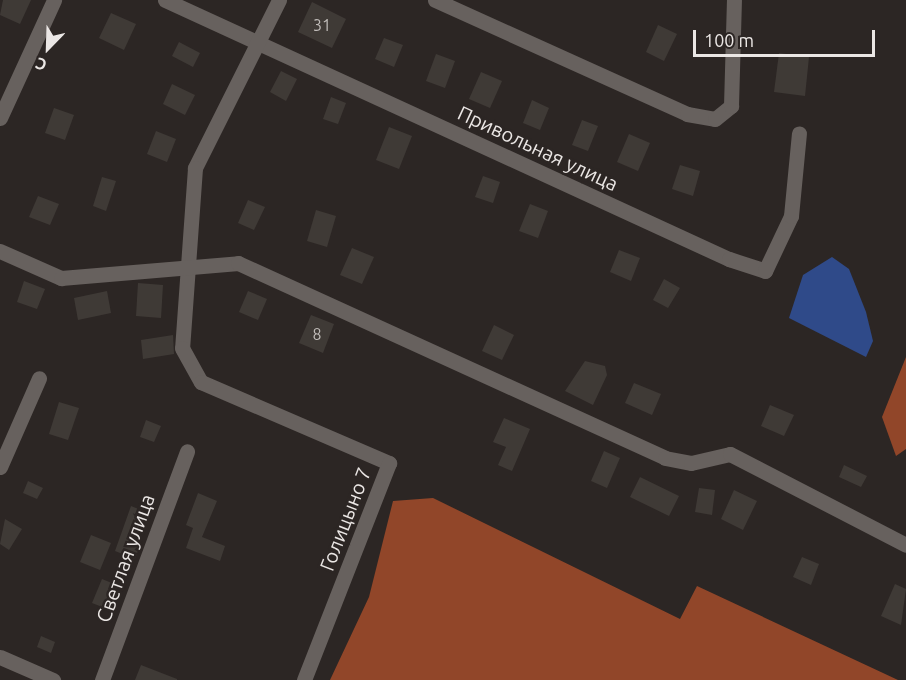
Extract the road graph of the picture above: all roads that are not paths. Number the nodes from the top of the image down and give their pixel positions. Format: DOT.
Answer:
graph roads {
  1 [pos="54,0"];
  2 [pos="165,0"];
  3 [pos="279,0"];
  4 [pos="435,0"];
  5 [pos="734,0"];
  6 [pos="256,44"];
  7 [pos="0,118"];
  8 [pos="799,134"];
  9 [pos="0,251"];
  10 [pos="188,267"];
  11 [pos="39,378"];
  12 [pos="187,451"];
  13 [pos="0,467"];
  14 [pos="906,545"];
  15 [pos="0,657"];
  16 [pos="53,680"];
  17 [pos="102,680"];
  18 [pos="304,680"];
  1 -- 7 [label="street"];
  2 -- 6 [label="street, Привольная улица"];
  3 -- 6 [label="street"];
  4 -- 5 [label="street"];
  6 -- 8 [label="street, Привольная улица"];
  6 -- 10 [label="street"];
  9 -- 10 [label="street"];
  10 -- 14 [label="street"];
  10 -- 18 [label="street, Голицыно 7"];
  11 -- 13 [label="street"];
  12 -- 17 [label="street, Светлая улица"];
  15 -- 16 [label="street"];
}
